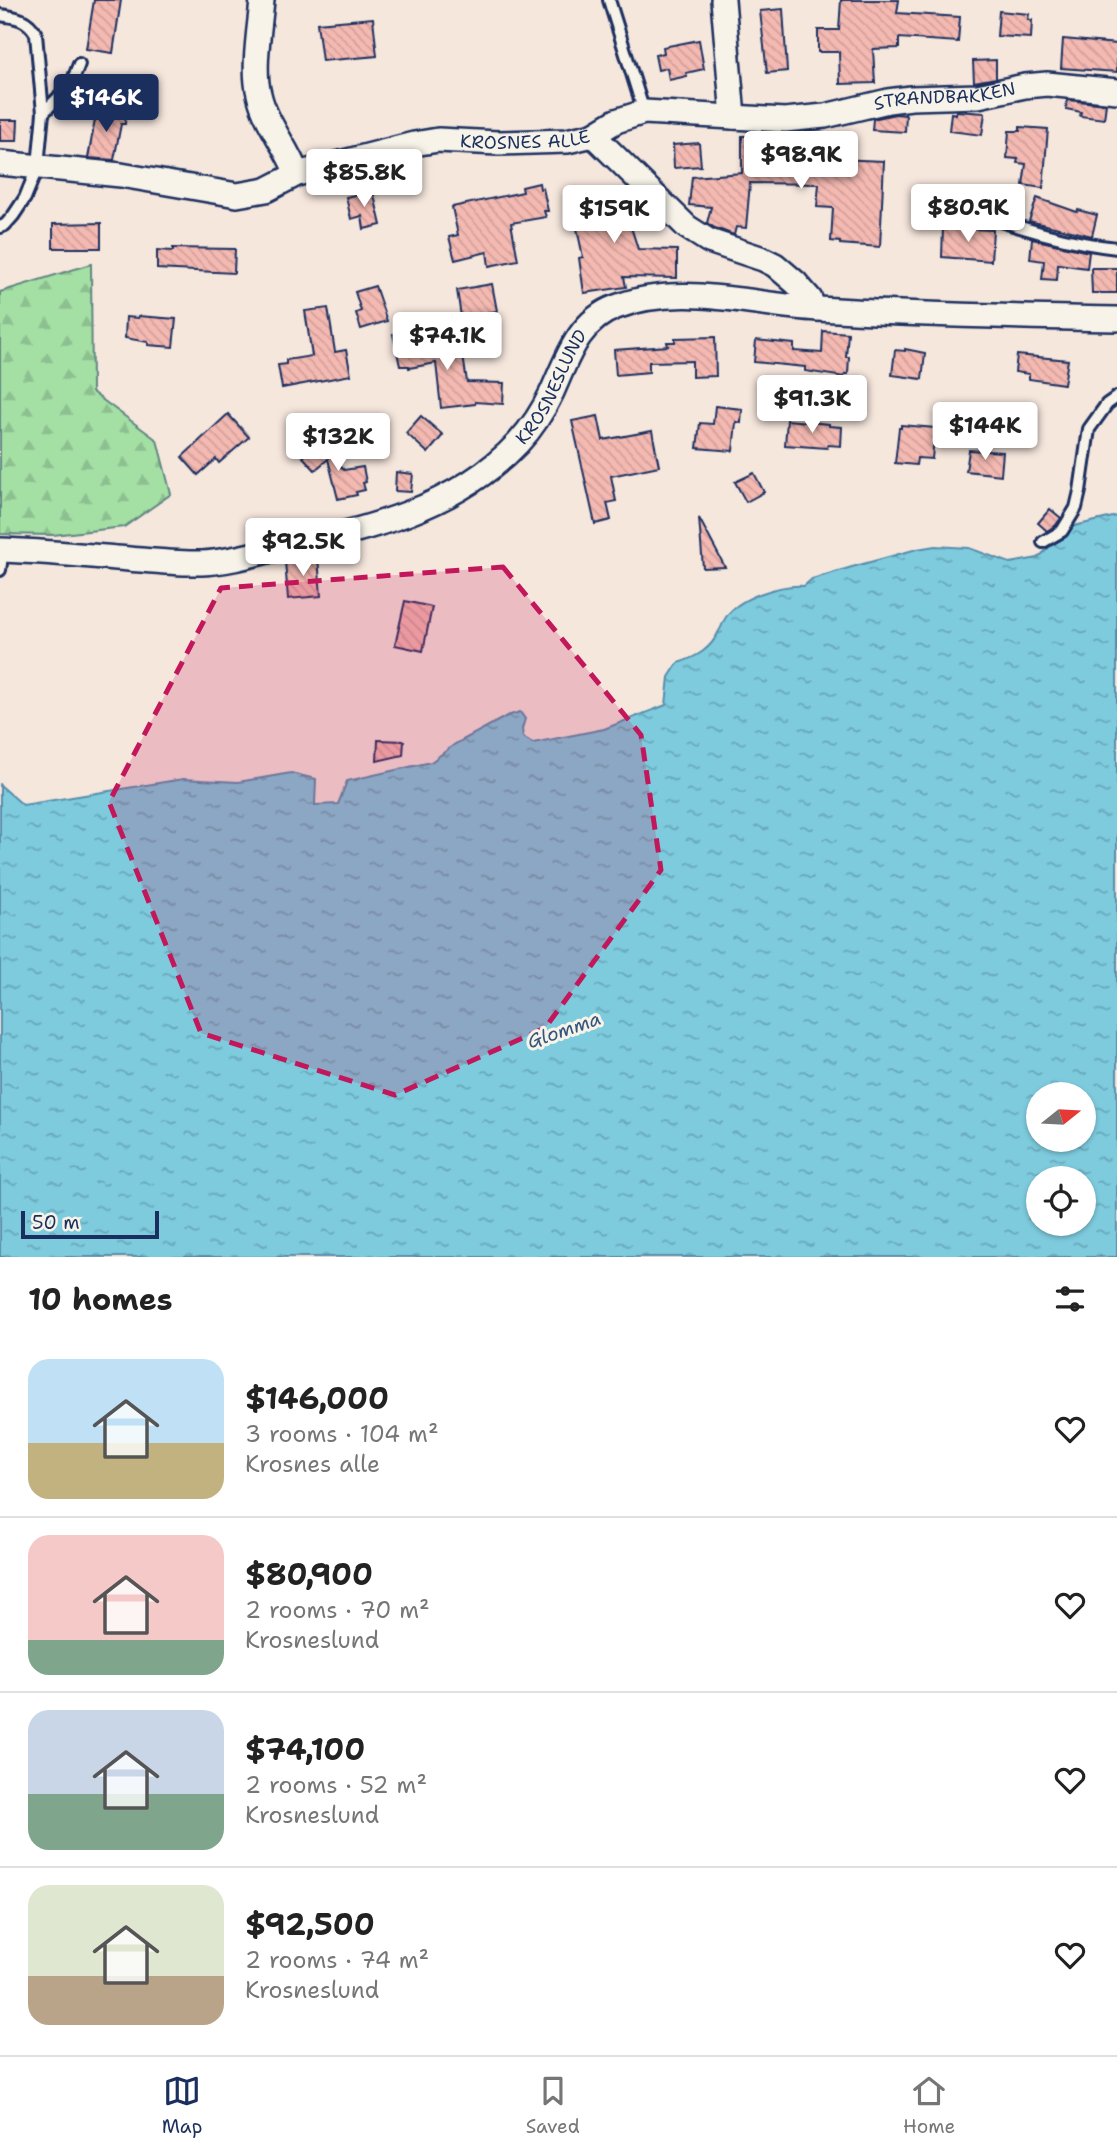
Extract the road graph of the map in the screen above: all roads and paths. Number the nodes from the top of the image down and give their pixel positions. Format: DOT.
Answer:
graph roads {
  1 [pos="262,0"];
  2 [pos="609,0"];
  3 [pos="723,0"];
  4 [pos="0,15"];
  5 [pos="79,64"];
  6 [pos="1117,91"];
  7 [pos="644,112"];
  8 [pos="43,113"];
  9 [pos="733,117"];
  10 [pos="593,135"];
  11 [pos="0,163"];
  12 [pos="38,166"];
  13 [pos="297,174"];
  14 [pos="957,207"];
  15 [pos="0,227"];
  16 [pos="1117,248"];
  17 [pos="813,309"];
  18 [pos="1117,318"];
  19 [pos="1117,397"];
  20 [pos="1042,542"];
  21 [pos="1,557"];
  1 -- 13 [label="street"];
  2 -- 7 [label="lane"];
  3 -- 9 [label="street"];
  4 -- 8 [label="lane"];
  5 -- 8 [label="lane"];
  6 -- 9 [label="street, STRANDBAKKEN"];
  7 -- 9 [label="street, STRANDBAKKEN"];
  7 -- 10 [label="street, STRANDBAKKEN"];
  8 -- 12 [label="lane"];
  10 -- 13 [label="street, KROSNES ALLE"];
  10 -- 17 [label="street, KROSNES ALLE"];
  11 -- 12 [label="street, KROSNES ALLE"];
  12 -- 13 [label="street, KROSNES ALLE"];
  12 -- 15 [label="lane"];
  14 -- 16 [label="lane"];
  17 -- 18 [label="street, KROSNESLUND"];
  17 -- 21 [label="street, KROSNESLUND"];
  19 -- 20 [label="lane"];
}
